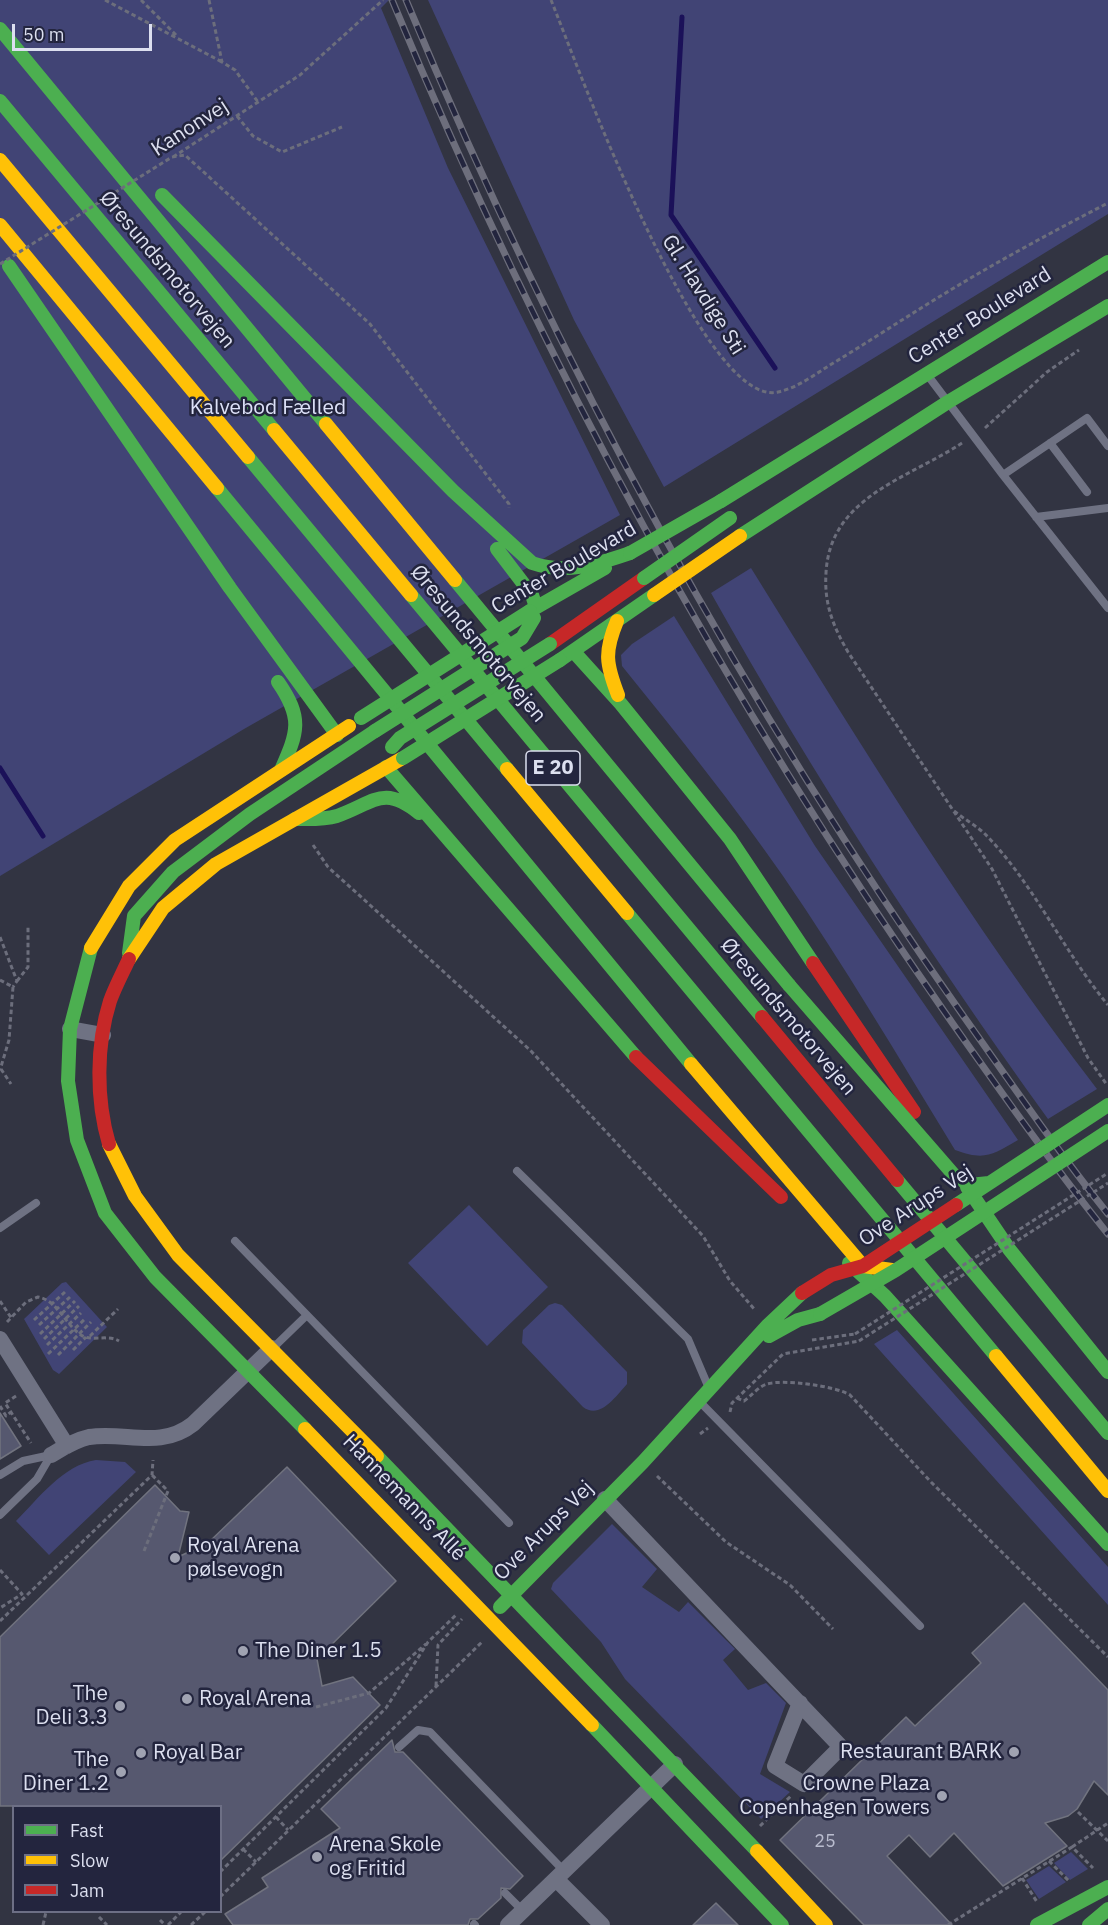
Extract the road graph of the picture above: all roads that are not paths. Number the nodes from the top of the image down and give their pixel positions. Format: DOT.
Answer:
graph roads {
  1 [pos="0,27"];
  2 [pos="0,101"];
  3 [pos="119,150"];
  4 [pos="0,160"];
  5 [pos="152,185"];
  6 [pos="0,225"];
  7 [pos="0,254"];
  8 [pos="1108,262"];
  9 [pos="1108,306"];
  10 [pos="926,373"];
  11 [pos="948,402"];
  12 [pos="819,442"];
  13 [pos="1050,443"];
  14 [pos="1108,446"];
  15 [pos="147,467"];
  16 [pos="1003,475"];
  17 [pos="453,491"];
  18 [pos="1087,492"];
  19 [pos="757,495"];
  20 [pos="1108,508"];
  21 [pos="734,514"];
  22 [pos="1036,517"];
  23 [pos="178,538"];
  24 [pos="630,553"];
  25 [pos="1108,608"];
  26 [pos="533,612"];
  27 [pos="618,621"];
  28 [pos="556,640"];
  29 [pos="574,652"];
  30 [pos="267,666"];
  31 [pos="621,704"];
  32 [pos="336,735"];
  33 [pos="359,755"];
  34 [pos="386,767"];
  35 [pos="281,770"];
  36 [pos="295,819"];
  37 [pos="454,847"];
  38 [pos="129,959"];
  39 [pos="70,1029"];
  40 [pos="103,1035"];
  41 [pos="1108,1105"];
  42 [pos="1108,1131"];
  43 [pos="517,1171"];
  44 [pos="962,1180"];
  45 [pos="989,1183"];
  46 [pos="36,1203"];
  47 [pos="791,1207"];
  48 [pos="808,1223"];
  49 [pos="0,1228"];
  50 [pos="235,1241"];
  51 [pos="863,1266"];
  52 [pos="896,1270"];
  53 [pos="307,1315"];
  54 [pos="0,1339"];
  55 [pos="272,1348"];
  56 [pos="728,1370"];
  57 [pos="249,1371"];
  58 [pos="1108,1372"];
  59 [pos="710,1389"];
  60 [pos="700,1401"];
  61 [pos="1108,1433"];
  62 [pos="67,1446"];
  63 [pos="51,1455"];
  64 [pos="0,1475"];
  65 [pos="1108,1491"];
  66 [pos="605,1499"];
  67 [pos="0,1515"];
  68 [pos="509,1523"];
  69 [pos="1108,1544"];
  70 [pos="511,1595"];
  71 [pos="494,1622"];
  72 [pos="920,1626"];
  73 [pos="800,1703"];
  74 [pos="399,1747"];
  75 [pos="675,1764"];
  76 [pos="652,1787"];
  77 [pos="561,1876"];
  78 [pos="1108,1887"];
  79 [pos="506,1893"];
  80 [pos="1108,1909"];
  81 [pos="523,1911"];
  82 [pos="508,1925"];
  83 [pos="602,1925"];
  84 [pos="782,1925"];
  85 [pos="826,1925"];
  86 [pos="1037,1925"];
  87 [pos="1089,1925"];
  1 -- 3 [label="main road"];
  1 -- 44 [label="main road, bridge"];
  2 -- 61 [label="main road, Øresundsmotorvejen / E 20"];
  4 -- 65 [label="main road, E 20"];
  5 -- 17 [label="main road"];
  6 -- 51 [label="main road"];
  7 -- 15 [label="main road"];
  8 -- 10 [label="main road, Center Boulevard"];
  9 -- 11 [label="main road"];
  10 -- 11 [label="lane"];
  10 -- 12 [label="main road, Center Boulevard"];
  11 -- 16 [label="lane"];
  11 -- 27 [label="main road, bridge"];
  12 -- 19 [label="main road"];
  12 -- 24 [label="main road, Center Boulevard, bridge"];
  13 -- 14 [label="lane"];
  13 -- 16 [label="lane"];
  13 -- 18 [label="lane"];
  15 -- 23 [label="main road"];
  15 -- 32 [label="main road"];
  16 -- 22 [label="lane"];
  17 -- 24 [label="main road"];
  17 -- 26 [label="main road"];
  20 -- 22 [label="lane"];
  21 -- 28 [label="main road, bridge"];
  22 -- 25 [label="lane"];
  24 -- 26 [label="main road, Center Boulevard"];
  26 -- 28 [label="main road"];
  26 -- 32 [label="main road, Center Boulevard, bridge"];
  26 -- 33 [label="main road, bridge"];
  27 -- 29 [label="main road"];
  27 -- 31 [label="main road"];
  28 -- 29 [label="main road"];
  28 -- 34 [label="main road, bridge"];
  29 -- 31 [label="main road"];
  29 -- 34 [label="main road, bridge"];
  30 -- 35 [label="main road"];
  31 -- 44 [label="main road"];
  32 -- 33 [label="main road"];
  32 -- 35 [label="main road, Center Boulevard"];
  33 -- 34 [label="main road"];
  33 -- 38 [label="main road"];
  34 -- 36 [label="main road"];
  34 -- 37 [label="main road"];
  35 -- 39 [label="main road, Center Boulevard"];
  36 -- 37 [label="main road"];
  36 -- 38 [label="main road"];
  37 -- 47 [label="main road"];
  38 -- 40 [label="main road"];
  39 -- 40 [label="street"];
  39 -- 57 [label="main road, Hannemanns Allé"];
  40 -- 55 [label="main road, Hannemanns Allé"];
  41 -- 45 [label="main road, Ove Arups Vej, bridge"];
  42 -- 52 [label="main road, Ove Arups Vej, bridge"];
  43 -- 59 [label="lane"];
  44 -- 45 [label="main road, bridge"];
  44 -- 58 [label="main road"];
  45 -- 51 [label="main road, Ove Arups Vej, bridge"];
  46 -- 49 [label="lane"];
  48 -- 69 [label="main road"];
  50 -- 53 [label="lane"];
  51 -- 52 [label="main road, bridge"];
  51 -- 56 [label="main road, Ove Arups Vej, bridge"];
  52 -- 56 [label="main road, Ove Arups Vej, bridge"];
  53 -- 55 [label="lane"];
  53 -- 68 [label="lane"];
  54 -- 62 [label="street"];
  55 -- 57 [label="street"];
  55 -- 70 [label="main road, Hannemanns Allé"];
  56 -- 59 [label="main road, Ove Arups Vej"];
  57 -- 62 [label="street"];
  57 -- 71 [label="main road, Hannemanns Allé"];
  59 -- 60 [label="main road, Ove Arups Vej"];
  60 -- 66 [label="main road, Ove Arups Vej"];
  60 -- 72 [label="lane"];
  62 -- 63 [label="street"];
  63 -- 64 [label="lane"];
  63 -- 67 [label="lane"];
  66 -- 70 [label="main road, Ove Arups Vej"];
  66 -- 73 [label="street"];
  70 -- 71 [label="main road, Ove Arups Vej"];
  70 -- 75 [label="main road, Hannemanns Allé"];
  71 -- 76 [label="main road, Hannemanns Allé"];
  73 -- 73 [label="street"];
  74 -- 77 [label="lane"];
  75 -- 76 [label="street"];
  75 -- 85 [label="main road, Hannemanns Allé"];
  76 -- 77 [label="street"];
  76 -- 84 [label="main road, Hannemanns Allé"];
  77 -- 81 [label="street"];
  77 -- 83 [label="street"];
  78 -- 86 [label="main road"];
  79 -- 81 [label="lane"];
  80 -- 87 [label="main road"];
  81 -- 82 [label="street"];
}
